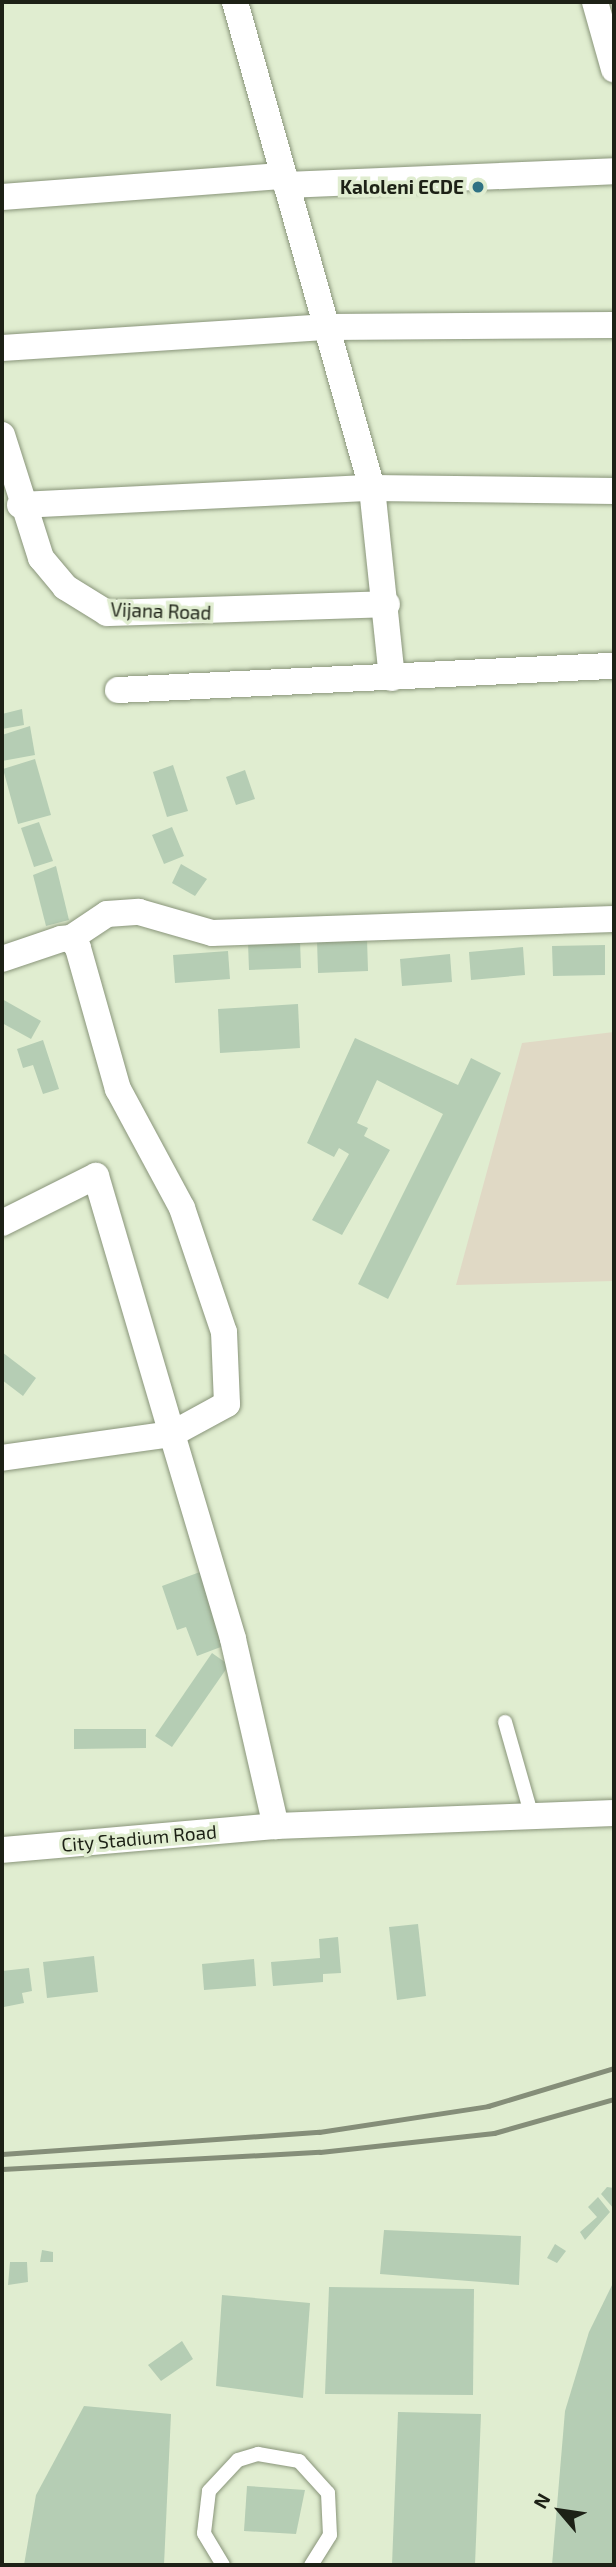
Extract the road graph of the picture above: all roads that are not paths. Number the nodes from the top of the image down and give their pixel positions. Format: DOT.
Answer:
graph roads {
  1 [pos="234,2"];
  2 [pos="595,2"];
  3 [pos="614,69"];
  4 [pos="614,171"];
  5 [pos="285,180"];
  6 [pos="2,197"];
  7 [pos="614,325"];
  8 [pos="328,327"];
  9 [pos="2,348"];
  10 [pos="2,435"];
  11 [pos="372,488"];
  12 [pos="614,491"];
  13 [pos="20,505"];
  14 [pos="387,604"];
  15 [pos="614,666"];
  16 [pos="392,678"];
  17 [pos="118,690"];
  18 [pos="614,919"];
  19 [pos="71,938"];
  20 [pos="2,959"];
  21 [pos="2,1223"];
  22 [pos="172,1434"];
  23 [pos="2,1458"];
  24 [pos="505,1722"];
  25 [pos="614,1813"];
  26 [pos="532,1817"];
  27 [pos="276,1826"];
  28 [pos="2,1849"];
  29 [pos="223,2565"];
  30 [pos="311,2565"];
  1 -- 5 [label="street"];
  2 -- 3 [label="street"];
  4 -- 5 [label="street"];
  5 -- 6 [label="street"];
  5 -- 8 [label="street"];
  7 -- 8 [label="street"];
  8 -- 9 [label="street"];
  8 -- 11 [label="street"];
  10 -- 13 [label="street, Vijana Road"];
  11 -- 12 [label="street"];
  11 -- 13 [label="street"];
  11 -- 14 [label="street"];
  13 -- 14 [label="street, Vijana Road"];
  14 -- 16 [label="street"];
  15 -- 16 [label="street"];
  16 -- 17 [label="street"];
  18 -- 19 [label="street"];
  19 -- 20 [label="street"];
  19 -- 22 [label="street"];
  21 -- 22 [label="street"];
  22 -- 23 [label="street"];
  22 -- 27 [label="street"];
  24 -- 26 [label="lane"];
  25 -- 26 [label="street, City Stadium Road"];
  26 -- 27 [label="street, City Stadium Road"];
  27 -- 28 [label="street, City Stadium Road"];
  29 -- 30 [label="lane"];
}
